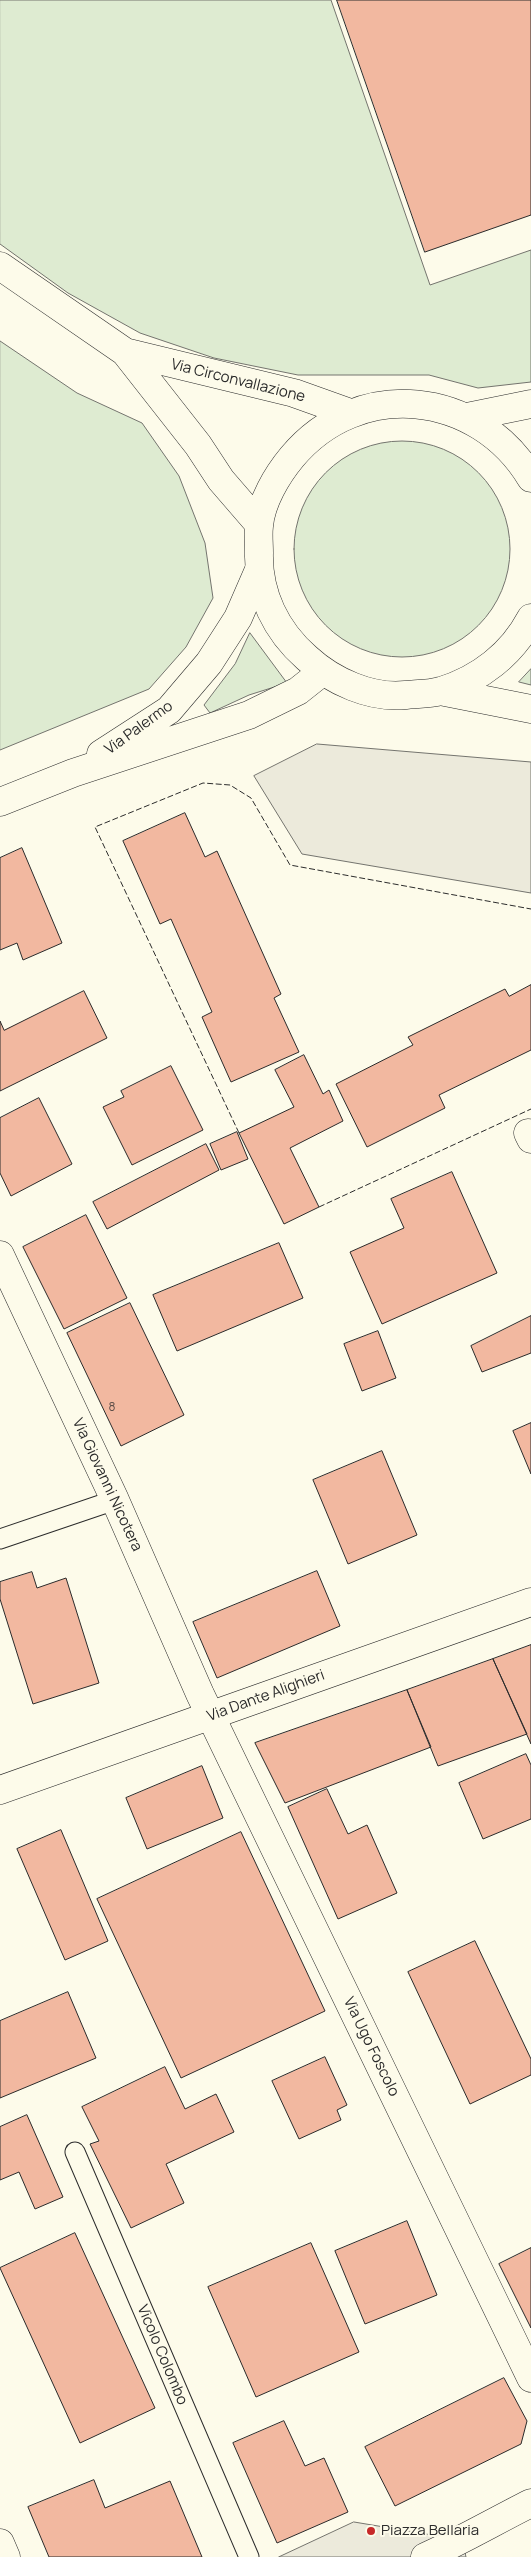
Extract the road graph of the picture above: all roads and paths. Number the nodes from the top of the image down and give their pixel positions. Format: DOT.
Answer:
graph roads {
  1 [pos="0,266"];
  2 [pos="125,352"];
  3 [pos="531,404"];
  4 [pos="350,413"];
  5 [pos="467,418"];
  6 [pos="531,478"];
  7 [pos="259,524"];
  8 [pos="258,572"];
  9 [pos="531,618"];
  10 [pos="322,672"];
  11 [pos="440,692"];
  12 [pos="531,709"];
  13 [pos="73,773"];
  14 [pos="0,802"];
  15 [pos="0,1255"];
  16 [pos="115,1500"];
  17 [pos="0,1539"];
  18 [pos="531,1602"];
  19 [pos="211,1716"];
  20 [pos="0,1790"];
  21 [pos="75,2152"];
  22 [pos="531,2378"];
  23 [pos="531,2503"];
  24 [pos="0,2543"];
  25 [pos="456,2549"];
  26 [pos="6,2557"];
  27 [pos="249,2557"];
  28 [pos="425,2557"];
  1 -- 2 [label="street, Via Circonvallazione"];
  2 -- 4 [label="street, Via Circonvallazione"];
  2 -- 7 [label="street, Via Circonvallazione"];
  3 -- 5 [label="street"];
  4 -- 5 [label="street"];
  4 -- 7 [label="street"];
  5 -- 6 [label="street"];
  7 -- 8 [label="street"];
  8 -- 10 [label="street"];
  8 -- 13 [label="street, Via Palermo"];
  9 -- 11 [label="street"];
  10 -- 11 [label="street"];
  10 -- 13 [label="street, Via Palermo"];
  11 -- 12 [label="street"];
  13 -- 14 [label="street, Via Palermo"];
  15 -- 16 [label="street, Via Giovanni Nicotera"];
  16 -- 17 [label="lane"];
  16 -- 19 [label="street, Via Giovanni Nicotera"];
  18 -- 19 [label="street, Via Dante Alighieri"];
  19 -- 20 [label="street, Via Dante Alighieri"];
  19 -- 22 [label="street, Via Ugo Foscolo"];
  21 -- 27 [label="lane, Vicolo Colombo"];
  23 -- 25 [label="street"];
  24 -- 26 [label="street"];
  25 -- 28 [label="street"];
}
